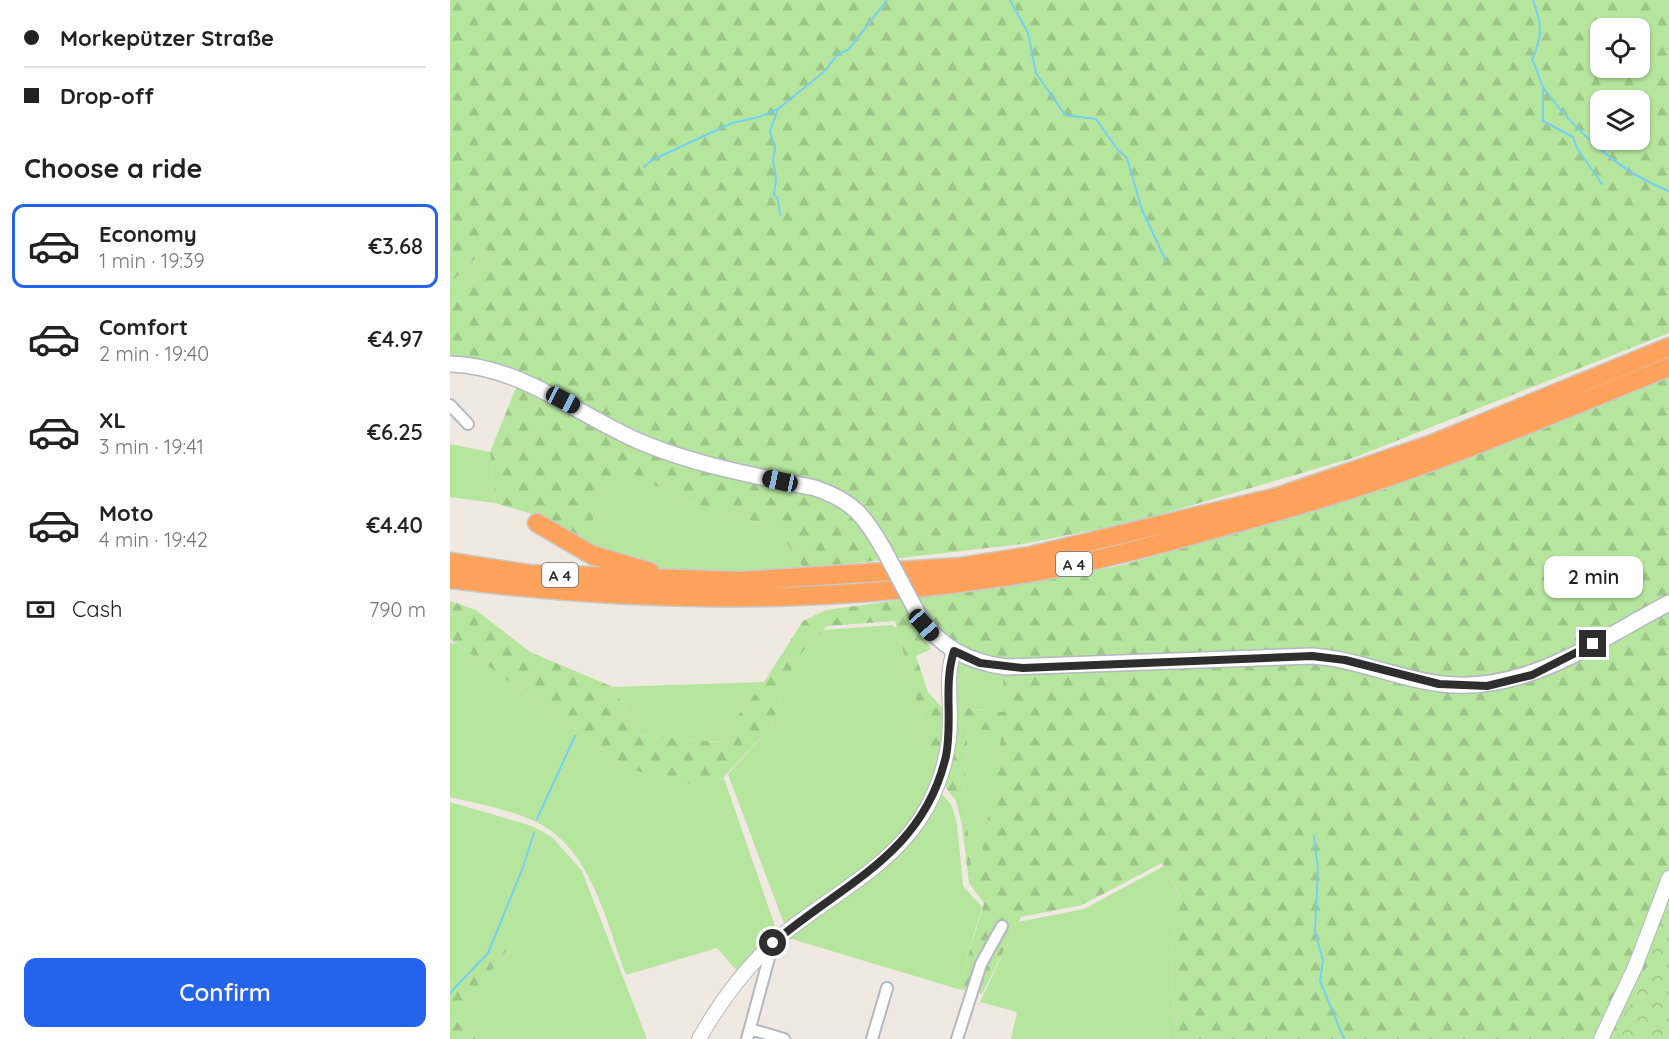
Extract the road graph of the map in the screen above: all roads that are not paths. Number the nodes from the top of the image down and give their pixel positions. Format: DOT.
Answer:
graph roads {
  1 [pos="1669,347"];
  2 [pos="450,364"];
  3 [pos="1669,367"];
  4 [pos="450,405"];
  5 [pos="468,424"];
  6 [pos="537,523"];
  7 [pos="450,562"];
  8 [pos="450,579"];
  9 [pos="671,581"];
  10 [pos="1669,603"];
  11 [pos="954,651"];
  12 [pos="1669,878"];
  13 [pos="1002,926"];
  14 [pos="773,943"];
  15 [pos="887,988"];
  16 [pos="749,1034"];
  17 [pos="699,1039"];
  18 [pos="784,1039"];
  19 [pos="872,1039"];
  20 [pos="957,1039"];
  21 [pos="1601,1039"];
  1 -- 9 [label="highway, A 4"];
  2 -- 11 [label="main road, bridge"];
  3 -- 8 [label="highway, A 4"];
  4 -- 5 [label="street"];
  6 -- 9 [label="highway"];
  7 -- 9 [label="highway, A 4"];
  10 -- 11 [label="main road"];
  11 -- 14 [label="street"];
  12 -- 21 [label="street"];
  13 -- 20 [label="street"];
  14 -- 16 [label="street"];
  14 -- 17 [label="street"];
  15 -- 19 [label="street"];
  16 -- 18 [label="street"];
}
